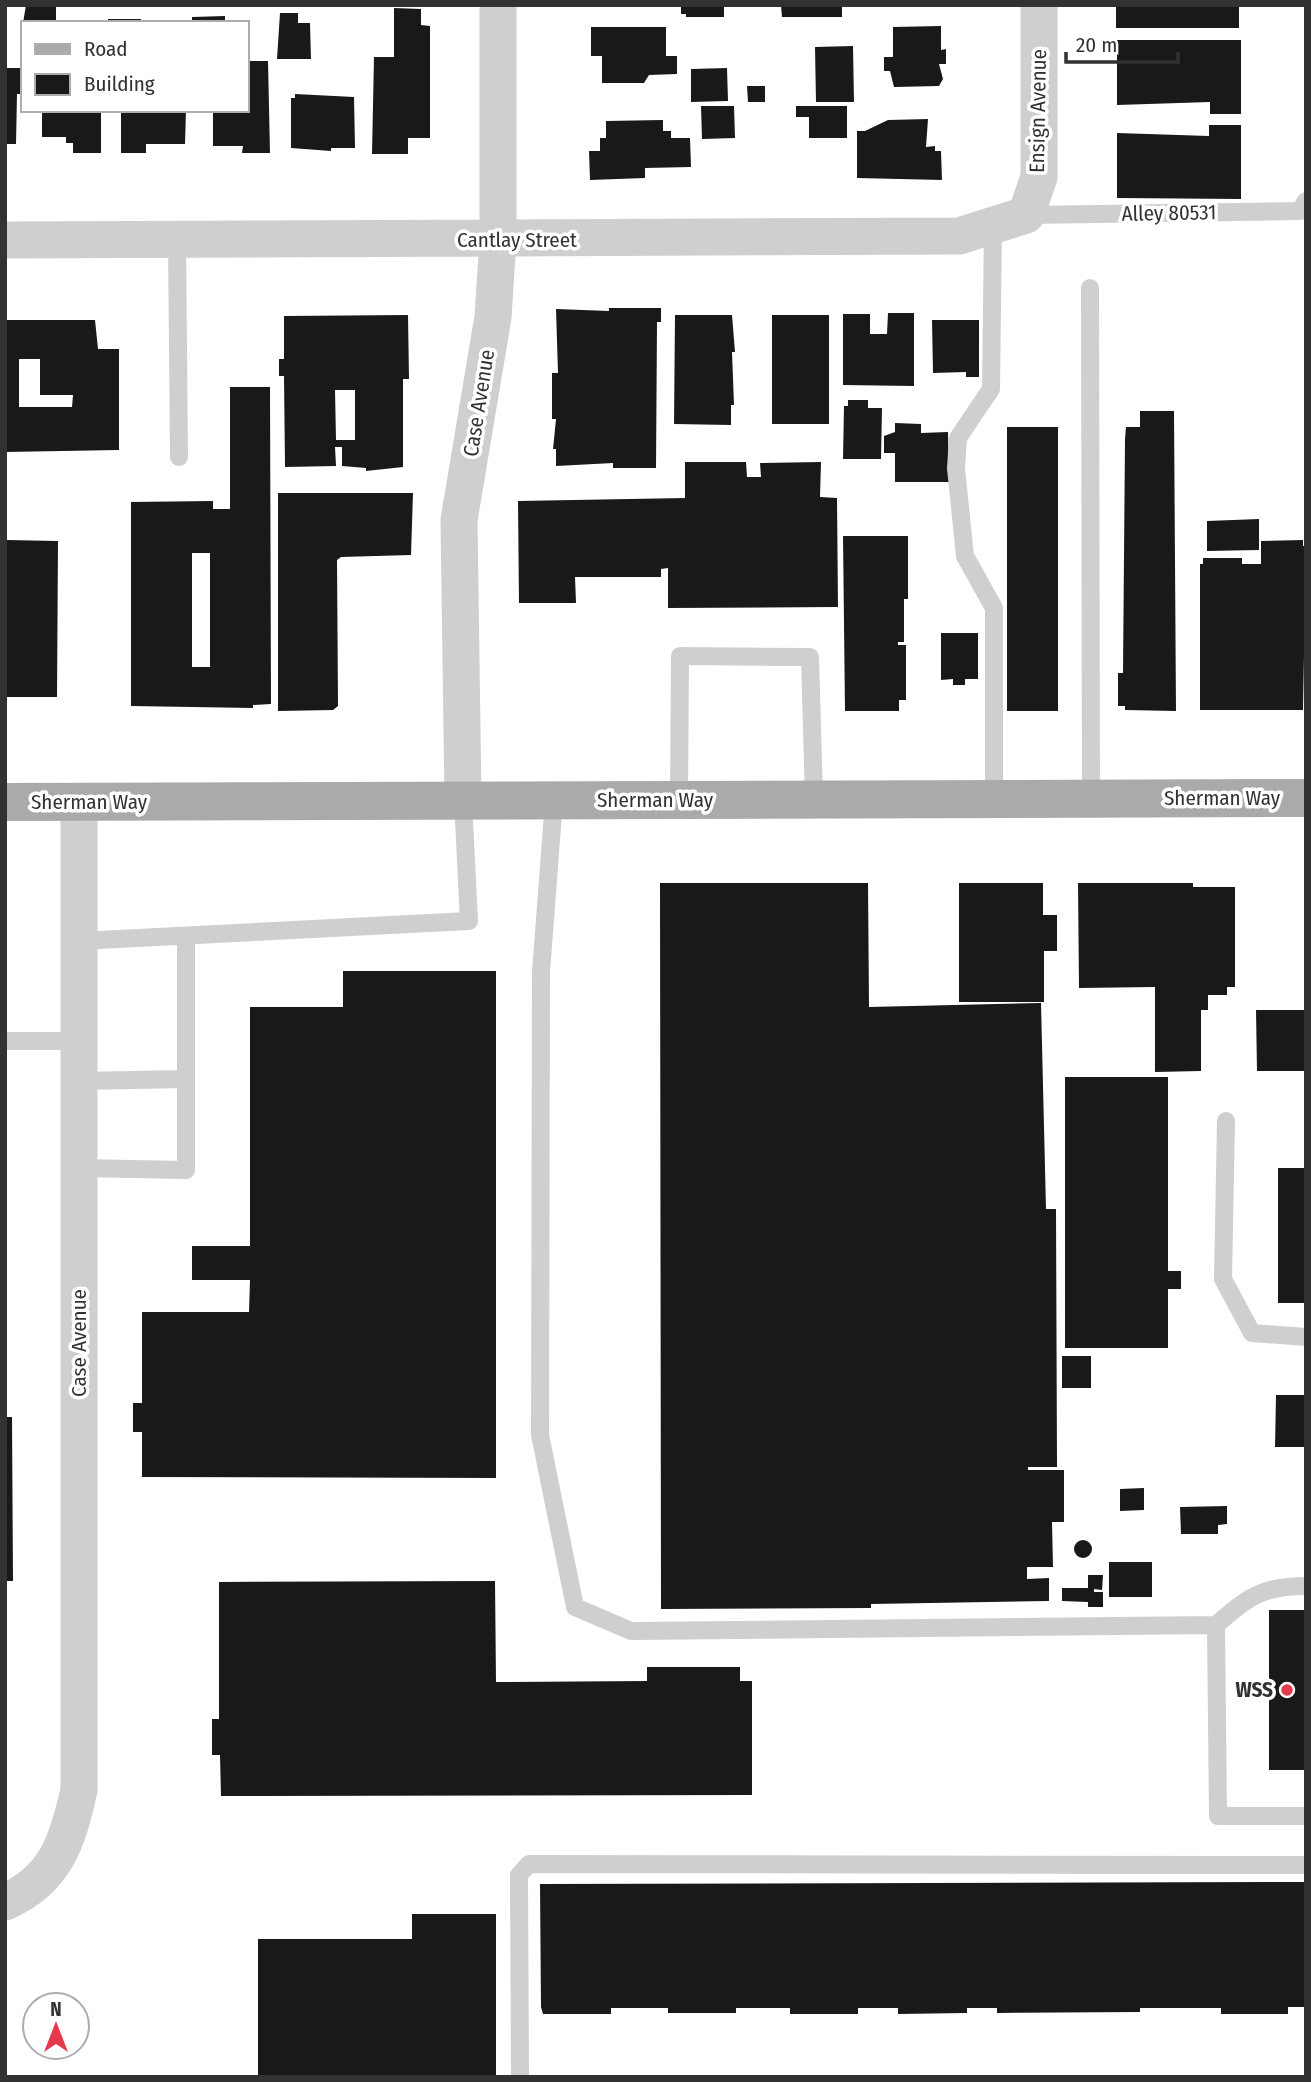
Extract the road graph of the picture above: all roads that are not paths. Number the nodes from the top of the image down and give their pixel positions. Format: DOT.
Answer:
graph roads {
  1 [pos="498,5"];
  2 [pos="1039,5"];
  3 [pos="1306,201"];
  4 [pos="1010,221"];
  5 [pos="5,240"];
  6 [pos="177,240"];
  7 [pos="498,240"];
  8 [pos="1090,288"];
  9 [pos="179,457"];
  10 [pos="1091,797"];
  11 [pos="994,798"];
  12 [pos="1306,798"];
  13 [pos="679,799"];
  14 [pos="814,799"];
  15 [pos="463,800"];
  16 [pos="554,800"];
  17 [pos="5,802"];
  18 [pos="79,803"];
  19 [pos="186,937"];
  20 [pos="79,941"];
  21 [pos="5,1041"];
  22 [pos="79,1041"];
  23 [pos="186,1079"];
  24 [pos="79,1081"];
  25 [pos="1226,1121"];
  26 [pos="79,1168"];
  27 [pos="1306,1336"];
  28 [pos="1306,1586"];
  29 [pos="1216,1625"];
  30 [pos="1306,1816"];
  31 [pos="1306,1865"];
  32 [pos="5,1902"];
  33 [pos="520,2077"];
  1 -- 7 [label="street, Case Avenue"];
  2 -- 4 [label="street, Ensign Avenue"];
  3 -- 4 [label="lane, Alley 80531"];
  4 -- 7 [label="street, Cantlay Street"];
  4 -- 11 [label="lane"];
  5 -- 6 [label="street, Cantlay Street"];
  6 -- 7 [label="street, Cantlay Street"];
  6 -- 9 [label="lane"];
  7 -- 15 [label="street, Case Avenue"];
  8 -- 10 [label="lane"];
  10 -- 11 [label="main road, Sherman Way"];
  10 -- 12 [label="main road, Sherman Way"];
  11 -- 14 [label="main road, Sherman Way"];
  13 -- 14 [label="main road, Sherman Way"];
  13 -- 14 [label="lane"];
  13 -- 16 [label="main road, Sherman Way"];
  15 -- 16 [label="main road, Sherman Way"];
  15 -- 18 [label="main road, Sherman Way"];
  15 -- 19 [label="lane"];
  16 -- 29 [label="lane"];
  17 -- 18 [label="main road, Sherman Way"];
  18 -- 20 [label="street, Case Avenue"];
  19 -- 20 [label="lane"];
  19 -- 23 [label="lane"];
  20 -- 22 [label="street, Case Avenue"];
  21 -- 22 [label="lane"];
  22 -- 24 [label="street, Case Avenue"];
  23 -- 24 [label="lane"];
  23 -- 26 [label="lane"];
  24 -- 26 [label="street, Case Avenue"];
  25 -- 27 [label="lane"];
  26 -- 32 [label="street, Case Avenue"];
  28 -- 29 [label="lane"];
  29 -- 30 [label="lane"];
  31 -- 33 [label="lane"];
}
